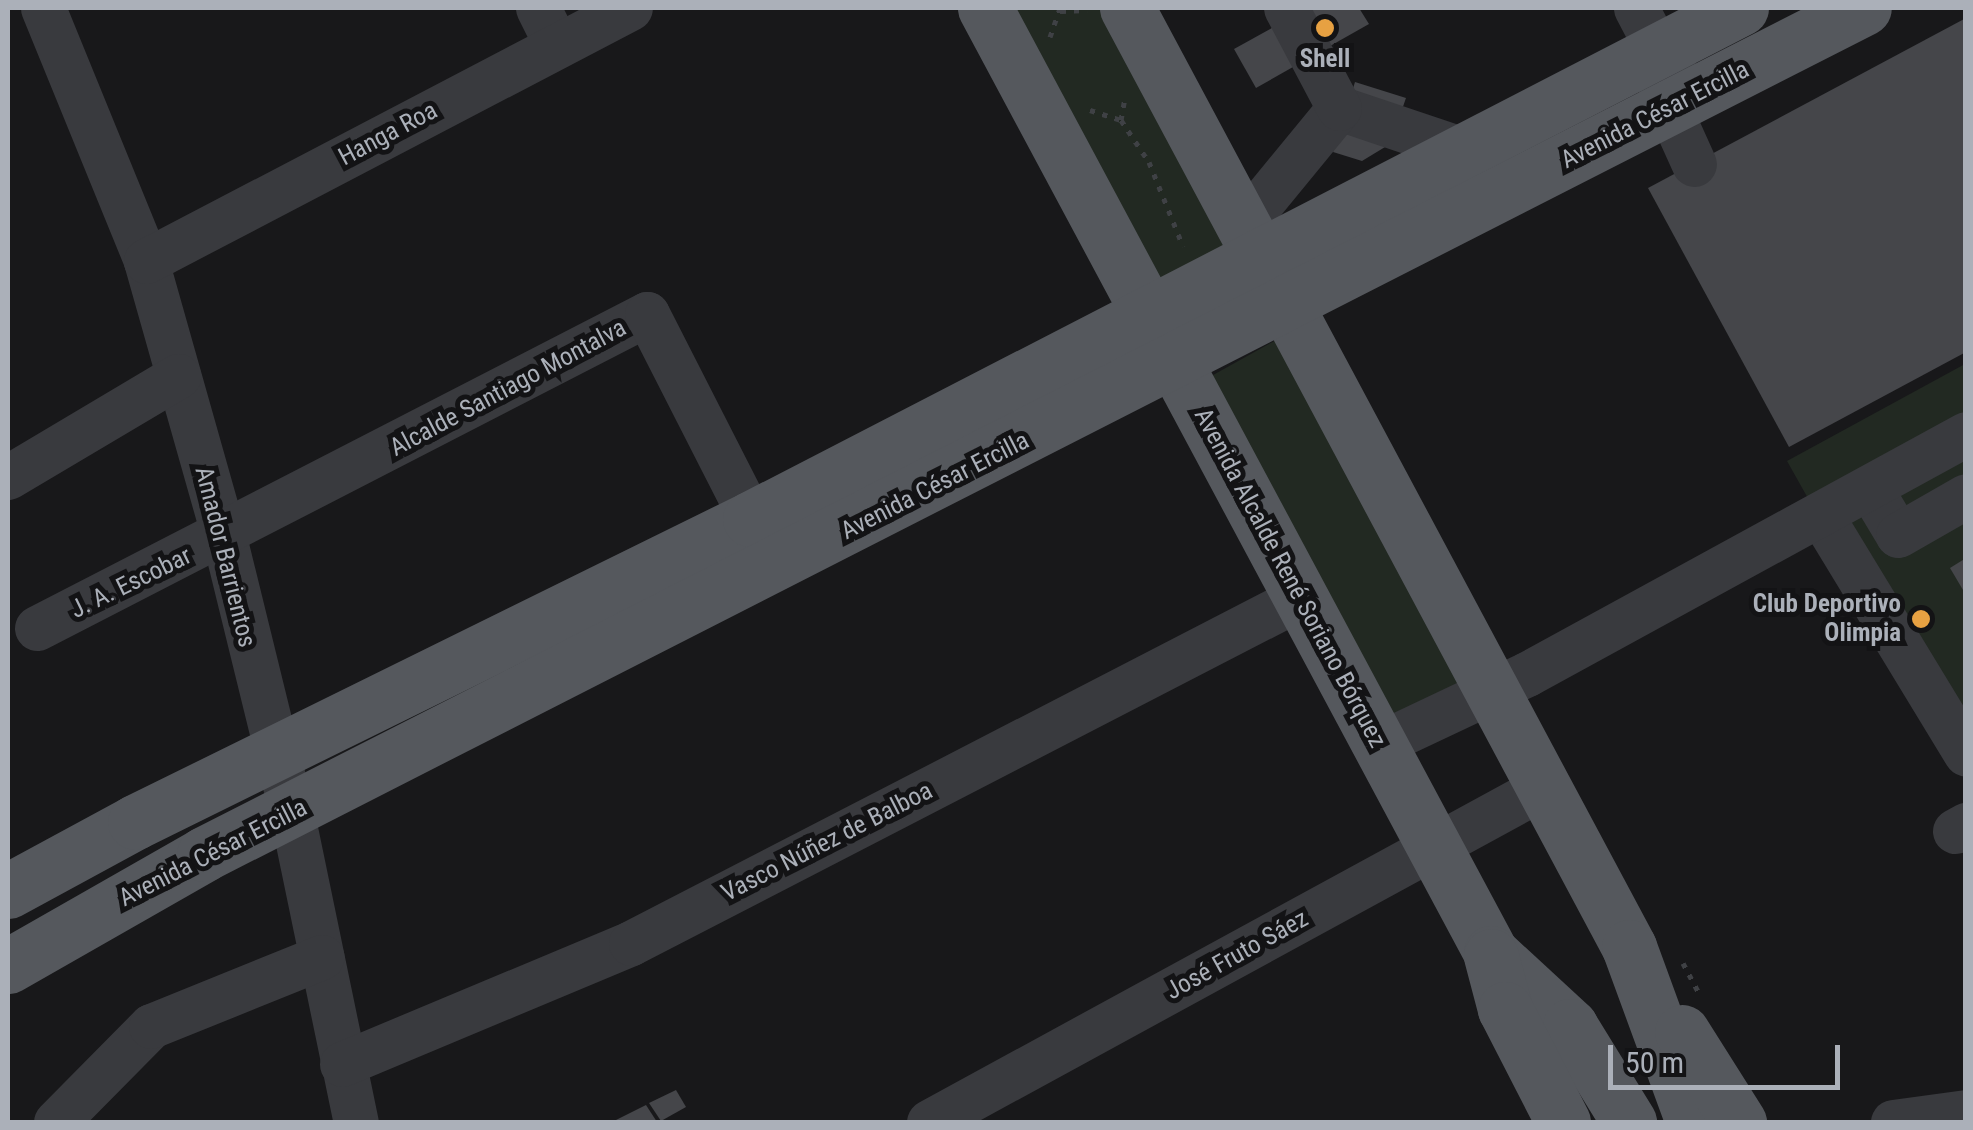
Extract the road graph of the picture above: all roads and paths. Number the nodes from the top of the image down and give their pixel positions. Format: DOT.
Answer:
graph roads {
  1 [pos="43,8"];
  2 [pos="630,8"];
  3 [pos="985,8"];
  4 [pos="1127,8"];
  5 [pos="1286,8"];
  6 [pos="1742,8"];
  7 [pos="1864,8"];
  8 [pos="548,27"];
  9 [pos="1658,32"];
  10 [pos="1677,104"];
  11 [pos="1339,108"];
  12 [pos="1121,120"];
  13 [pos="1464,150"];
  14 [pos="1706,157"];
  15 [pos="1252,240"];
  16 [pos="146,261"];
  17 [pos="1200,287"];
  18 [pos="1286,306"];
  19 [pos="1148,313"];
  20 [pos="1176,363"];
  21 [pos="178,376"];
  22 [pos="1966,434"];
  23 [pos="8,477"];
  24 [pos="1867,492"];
  25 [pos="1966,496"];
  26 [pos="1822,517"];
  27 [pos="750,519"];
  28 [pos="224,537"];
  29 [pos="777,567"];
  30 [pos="1301,598"];
  31 [pos="38,628"];
  32 [pos="1492,692"];
  33 [pos="1379,744"];
  34 [pos="1966,754"];
  35 [pos="274,758"];
  36 [pos="1543,787"];
  37 [pos="292,814"];
  38 [pos="1434,848"];
  39 [pos="8,892"];
  40 [pos="1629,947"];
  41 [pos="1490,953"];
  42 [pos="322,957"];
  43 [pos="10,963"];
  44 [pos="342,1064"];
  45 [pos="1966,1112"];
  46 [pos="56,1122"];
  47 [pos="356,1122"];
  48 [pos="929,1122"];
  49 [pos="1564,1122"];
  50 [pos="1629,1122"];
  51 [pos="1693,1122"];
  52 [pos="1739,1122"];
  53 [pos="1893,1122"];
  1 -- 16 [label="street, Amador Barrientos"];
  2 -- 8 [label="street, Hanga Roa"];
  3 -- 19 [label="main road, Avenida Alcalde René Soriano Bórquez"];
  4 -- 15 [label="main road"];
  5 -- 11 [label="street"];
  6 -- 9 [label="main road"];
  7 -- 10 [label="main road, Avenida César Ercilla"];
  8 -- 16 [label="street, Hanga Roa"];
  9 -- 10 [label="street"];
  9 -- 13 [label="main road"];
  10 -- 14 [label="street"];
  10 -- 18 [label="main road, Avenida César Ercilla"];
  11 -- 13 [label="street"];
  11 -- 15 [label="street"];
  12 -- 17 [label="path"];
  13 -- 15 [label="main road"];
  15 -- 17 [label="main road"];
  15 -- 18 [label="main road"];
  16 -- 21 [label="street, Amador Barrientos"];
  17 -- 19 [label="main road"];
  18 -- 20 [label="main road, Avenida César Ercilla"];
  18 -- 32 [label="main road"];
  19 -- 20 [label="main road, Avenida Alcalde René Soriano Bórquez"];
  19 -- 27 [label="main road"];
  20 -- 29 [label="main road, Avenida César Ercilla"];
  20 -- 30 [label="main road, Avenida Alcalde René Soriano Bórquez"];
  21 -- 23 [label="street"];
  21 -- 28 [label="street, Amador Barrientos"];
  22 -- 24 [label="street"];
  24 -- 25 [label="street"];
  24 -- 26 [label="street"];
  26 -- 32 [label="street"];
  26 -- 34 [label="street"];
  27 -- 28 [label="street, Alcalde Santiago Montalva"];
  27 -- 29 [label="street, Alcalde Santiago Montalva"];
  27 -- 35 [label="main road"];
  28 -- 31 [label="street, J. A. Escobar"];
  28 -- 35 [label="street, Amador Barrientos"];
  29 -- 37 [label="main road, Avenida César Ercilla"];
  30 -- 33 [label="main road, Avenida Alcalde René Soriano Bórquez"];
  30 -- 44 [label="street, Vasco Núñez de Balboa"];
  32 -- 33 [label="street"];
  32 -- 36 [label="main road"];
  33 -- 38 [label="main road, Avenida Alcalde René Soriano Bórquez"];
  35 -- 37 [label="street, Amador Barrientos"];
  35 -- 39 [label="main road"];
  36 -- 38 [label="street, José Fruto Sáez"];
  36 -- 40 [label="main road"];
  37 -- 42 [label="street, Amador Barrientos"];
  37 -- 43 [label="main road, Avenida César Ercilla"];
  38 -- 41 [label="main road, Avenida Alcalde René Soriano Bórquez"];
  38 -- 48 [label="street, José Fruto Sáez"];
  40 -- 51 [label="main road"];
  40 -- 52 [label="main road"];
  41 -- 49 [label="main road"];
  41 -- 50 [label="main road, Avenida Alcalde René Soriano Bórquez"];
  42 -- 44 [label="street, Amador Barrientos"];
  42 -- 46 [label="street"];
  44 -- 47 [label="street, Amador Barrientos"];
  45 -- 53 [label="street"];
}
